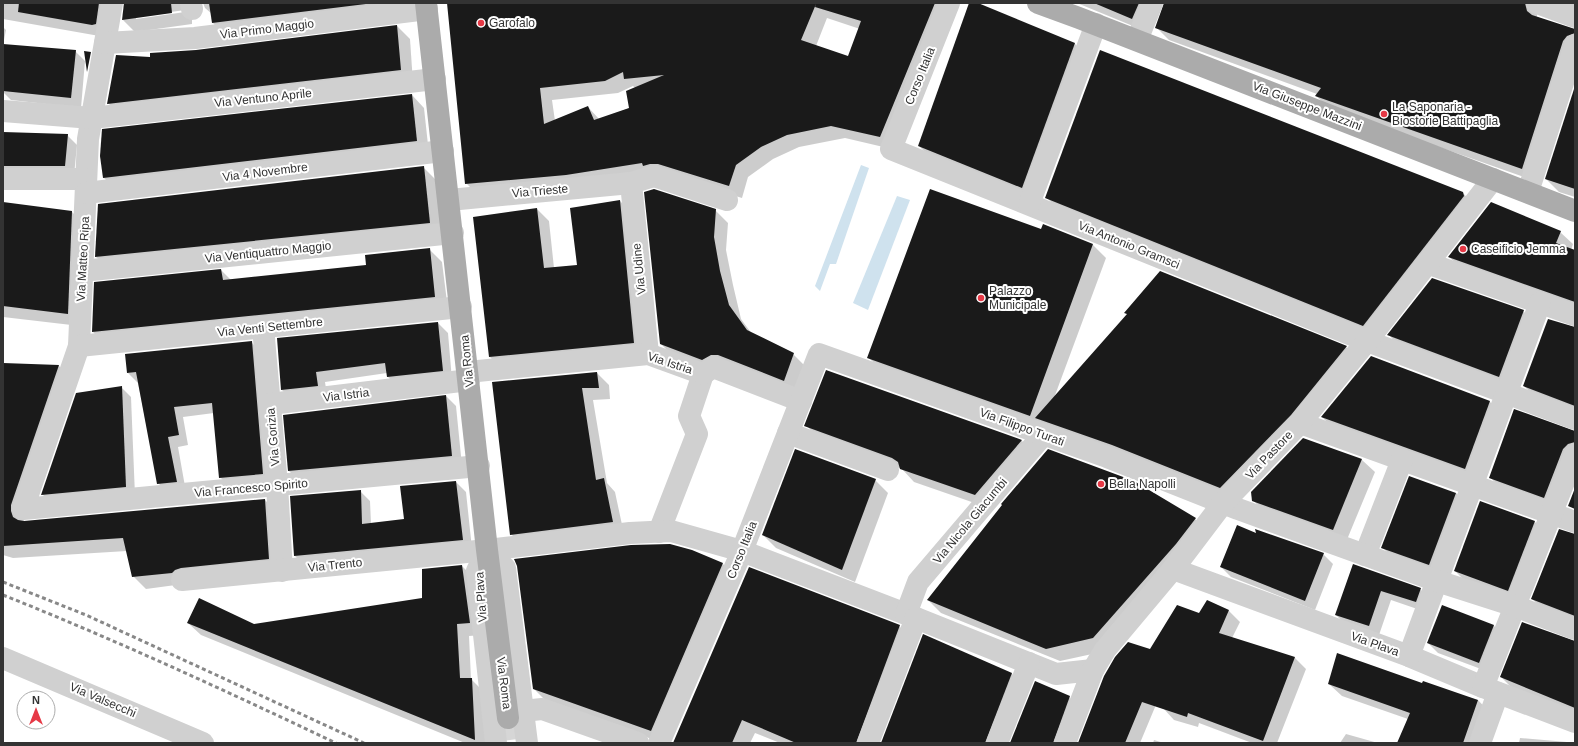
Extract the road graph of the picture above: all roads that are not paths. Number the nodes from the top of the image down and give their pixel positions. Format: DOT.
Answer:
graph roads {
  1 [pos="112,3"];
  2 [pos="949,3"];
  3 [pos="1152,3"];
  4 [pos="1538,3"];
  5 [pos="1046,5"];
  6 [pos="427,6"];
  7 [pos="1575,17"];
  8 [pos="1096,24"];
  9 [pos="1137,40"];
  10 [pos="105,42"];
  11 [pos="1575,45"];
  12 [pos="435,79"];
  13 [pos="3,111"];
  14 [pos="92,118"];
  15 [pos="891,149"];
  16 [pos="443,151"];
  17 [pos="3,179"];
  18 [pos="1493,179"];
  19 [pos="631,183"];
  20 [pos="86,186"];
  21 [pos="1528,192"];
  22 [pos="449,200"];
  23 [pos="727,200"];
  24 [pos="1029,204"];
  25 [pos="1575,211"];
  26 [pos="453,233"];
  27 [pos="1427,263"];
  28 [pos="82,271"];
  29 [pos="1540,303"];
  30 [pos="461,307"];
  31 [pos="1575,315"];
  32 [pos="263,327"];
  33 [pos="1367,341"];
  34 [pos="79,346"];
  35 [pos="648,354"];
  36 [pos="819,354"];
  37 [pos="703,374"];
  38 [pos="468,376"];
  39 [pos="1507,393"];
  40 [pos="801,401"];
  41 [pos="270,404"];
  42 [pos="1575,420"];
  43 [pos="1300,423"];
  44 [pos="788,433"];
  45 [pos="1043,435"];
  46 [pos="1575,454"];
  47 [pos="1402,460"];
  48 [pos="479,466"];
  49 [pos="888,470"];
  50 [pos="278,485"];
  51 [pos="1472,485"];
  52 [pos="1223,503"];
  53 [pos="23,509"];
  54 [pos="1552,513"];
  55 [pos="1575,522"];
  56 [pos="659,532"];
  57 [pos="488,550"];
  58 [pos="742,552"];
  59 [pos="1365,555"];
  60 [pos="1173,569"];
  61 [pos="282,571"];
  62 [pos="182,580"];
  63 [pos="1437,581"];
  64 [pos="1515,606"];
  65 [pos="911,616"];
  66 [pos="1575,629"];
  67 [pos="1409,656"];
  68 [pos="3,658"];
  69 [pos="1029,663"];
  70 [pos="1093,670"];
  71 [pos="1490,690"];
  72 [pos="516,715"];
  73 [pos="1575,722"];
  74 [pos="170,735"];
  75 [pos="203,743"];
  76 [pos="496,743"];
  77 [pos="527,743"];
  78 [pos="638,743"];
  79 [pos="659,743"];
  80 [pos="868,743"];
  81 [pos="997,743"];
  82 [pos="1065,743"];
  83 [pos="1480,743"];
  1 -- 10 [label="street, Via Matteo Ripa"];
  2 -- 15 [label="street, Corso Italia"];
  3 -- 9 [label="street"];
  4 -- 7 [label="street"];
  5 -- 8 [label="main road, Via Giuseppe Mazzini"];
  6 -- 10 [label="street, Via Primo Maggio"];
  6 -- 12 [label="main road, Via Roma"];
  8 -- 9 [label="main road, Via Giuseppe Mazzini"];
  8 -- 24 [label="street"];
  9 -- 18 [label="main road, Via Giuseppe Mazzini"];
  10 -- 14 [label="street, Via Matteo Ripa"];
  11 -- 21 [label="street"];
  12 -- 14 [label="street, Via Ventuno Aprile"];
  12 -- 16 [label="main road, Via Roma"];
  13 -- 14 [label="street, Via Ventuno Aprile"];
  14 -- 20 [label="street, Via Matteo Ripa"];
  15 -- 24 [label="street, Via Antonio Gramsci"];
  16 -- 20 [label="street, Via 4 Novembre"];
  16 -- 22 [label="main road, Via Roma"];
  17 -- 20 [label="street, Via 4 Novembre"];
  18 -- 21 [label="main road, Via Giuseppe Mazzini"];
  18 -- 27 [label="street, Via Pastore"];
  19 -- 22 [label="street, Via Trieste"];
  19 -- 23 [label="street, Via Trieste"];
  19 -- 35 [label="street, Via Udine"];
  20 -- 28 [label="street, Via Matteo Ripa"];
  21 -- 25 [label="main road, Via Giuseppe Mazzini"];
  22 -- 26 [label="main road, Via Roma"];
  24 -- 33 [label="street, Via Antonio Gramsci"];
  26 -- 28 [label="street, Via Ventiquattro Maggio"];
  26 -- 30 [label="main road, Via Roma"];
  27 -- 29 [label="street"];
  27 -- 33 [label="street, Via Pastore"];
  28 -- 34 [label="street, Via Matteo Ripa"];
  29 -- 31 [label="street"];
  29 -- 39 [label="street"];
  30 -- 32 [label="street, Via Venti Settembre"];
  30 -- 38 [label="main road, Via Roma"];
  32 -- 34 [label="street, Via Venti Settembre"];
  32 -- 41 [label="street, Via Gorizia"];
  33 -- 39 [label="street, Via Antonio Gramsci"];
  33 -- 43 [label="street, Via Pastore"];
  34 -- 53 [label="street, Via Matteo Ripa"];
  35 -- 37 [label="street, Via Istria"];
  35 -- 38 [label="street, Via Istria"];
  36 -- 40 [label="street, Corso Italia"];
  36 -- 45 [label="street, Via Filippo Turati"];
  37 -- 40 [label="street"];
  37 -- 56 [label="street, Via Istria"];
  38 -- 41 [label="street, Via Istria"];
  38 -- 48 [label="main road, Via Roma"];
  39 -- 42 [label="street, Via Antonio Gramsci"];
  39 -- 51 [label="street"];
  40 -- 44 [label="street, Corso Italia"];
  41 -- 50 [label="street, Via Gorizia"];
  43 -- 47 [label="street"];
  43 -- 52 [label="street, Via Pastore"];
  44 -- 49 [label="street"];
  44 -- 58 [label="street, Corso Italia"];
  45 -- 52 [label="street, Via Filippo Turati"];
  45 -- 65 [label="street, Via Nicola Giacumbi"];
  46 -- 54 [label="street"];
  47 -- 51 [label="street"];
  47 -- 59 [label="street"];
  48 -- 50 [label="street, Via Francesco Spirito"];
  48 -- 57 [label="main road, Via Roma"];
  50 -- 53 [label="street, Via Francesco Spirito"];
  50 -- 61 [label="street, Via Gorizia"];
  51 -- 54 [label="street"];
  51 -- 63 [label="street"];
  52 -- 59 [label="street, Via Filippo Turati"];
  52 -- 60 [label="street, Via Pastore"];
  54 -- 55 [label="street"];
  54 -- 64 [label="street"];
  56 -- 57 [label="street"];
  56 -- 58 [label="street"];
  57 -- 61 [label="street, Via Trento"];
  57 -- 72 [label="main road, Via Roma"];
  57 -- 76 [label="street, Via Plava"];
  58 -- 65 [label="street"];
  58 -- 79 [label="street, Corso Italia"];
  59 -- 63 [label="street, Via Filippo Turati"];
  60 -- 67 [label="street, Via Plava"];
  60 -- 70 [label="street, Via Pastore"];
  61 -- 62 [label="street, Via Trento"];
  63 -- 64 [label="street, Via Filippo Turati"];
  63 -- 67 [label="street"];
  64 -- 66 [label="street, Via Filippo Turati"];
  64 -- 71 [label="street"];
  65 -- 69 [label="street"];
  65 -- 80 [label="street, Via Nicola Giacumbi"];
  67 -- 71 [label="street, Via Plava"];
  68 -- 74 [label="street, Via Valsecchi"];
  69 -- 70 [label="street"];
  69 -- 81 [label="street"];
  70 -- 82 [label="street, Via Pastore"];
  71 -- 73 [label="street, Via Plava"];
  71 -- 83 [label="street"];
  72 -- 77 [label="street"];
  72 -- 78 [label="street"];
  74 -- 75 [label="street, Via Valsecchi"];
}
